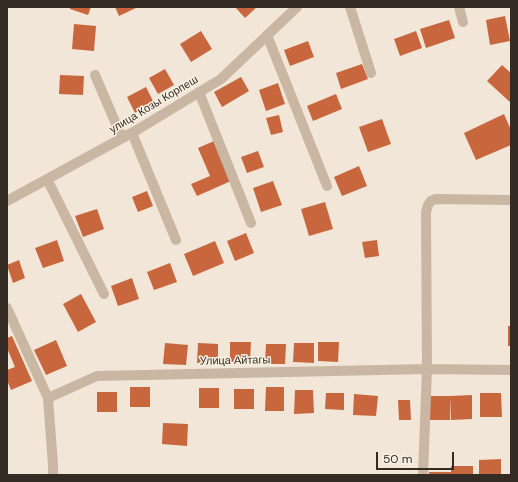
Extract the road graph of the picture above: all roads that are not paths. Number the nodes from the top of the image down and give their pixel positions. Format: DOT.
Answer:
graph roads {
  1 [pos="297,7"];
  2 [pos="350,7"];
  3 [pos="459,7"];
  4 [pos="463,22"];
  5 [pos="267,35"];
  6 [pos="371,73"];
  7 [pos="95,75"];
  8 [pos="199,92"];
  9 [pos="132,133"];
  10 [pos="122,138"];
  11 [pos="47,179"];
  12 [pos="327,186"];
  13 [pos="511,200"];
  14 [pos="7,201"];
  15 [pos="251,223"];
  16 [pos="176,240"];
  17 [pos="104,294"];
  18 [pos="7,308"];
  19 [pos="427,370"];
  20 [pos="511,370"];
  21 [pos="48,398"];
  22 [pos="53,475"];
  23 [pos="423,475"];
  1 -- 5 [label="street, улица Козы Корпеш"];
  2 -- 6 [label="street"];
  3 -- 4 [label="street"];
  5 -- 8 [label="street, улица Козы Корпеш"];
  5 -- 12 [label="street"];
  7 -- 10 [label="street"];
  8 -- 9 [label="street, улица Козы Корпеш"];
  8 -- 15 [label="street"];
  9 -- 10 [label="street, улица Козы Корпеш"];
  9 -- 16 [label="street"];
  10 -- 11 [label="street, улица Козы Корпеш"];
  11 -- 14 [label="street, улица Козы Корпеш"];
  11 -- 17 [label="street"];
  13 -- 19 [label="street"];
  18 -- 21 [label="street"];
  19 -- 20 [label="street, Улица Айтагы"];
  19 -- 21 [label="street, Улица Айтагы"];
  19 -- 23 [label="street"];
  21 -- 22 [label="street"];
}
